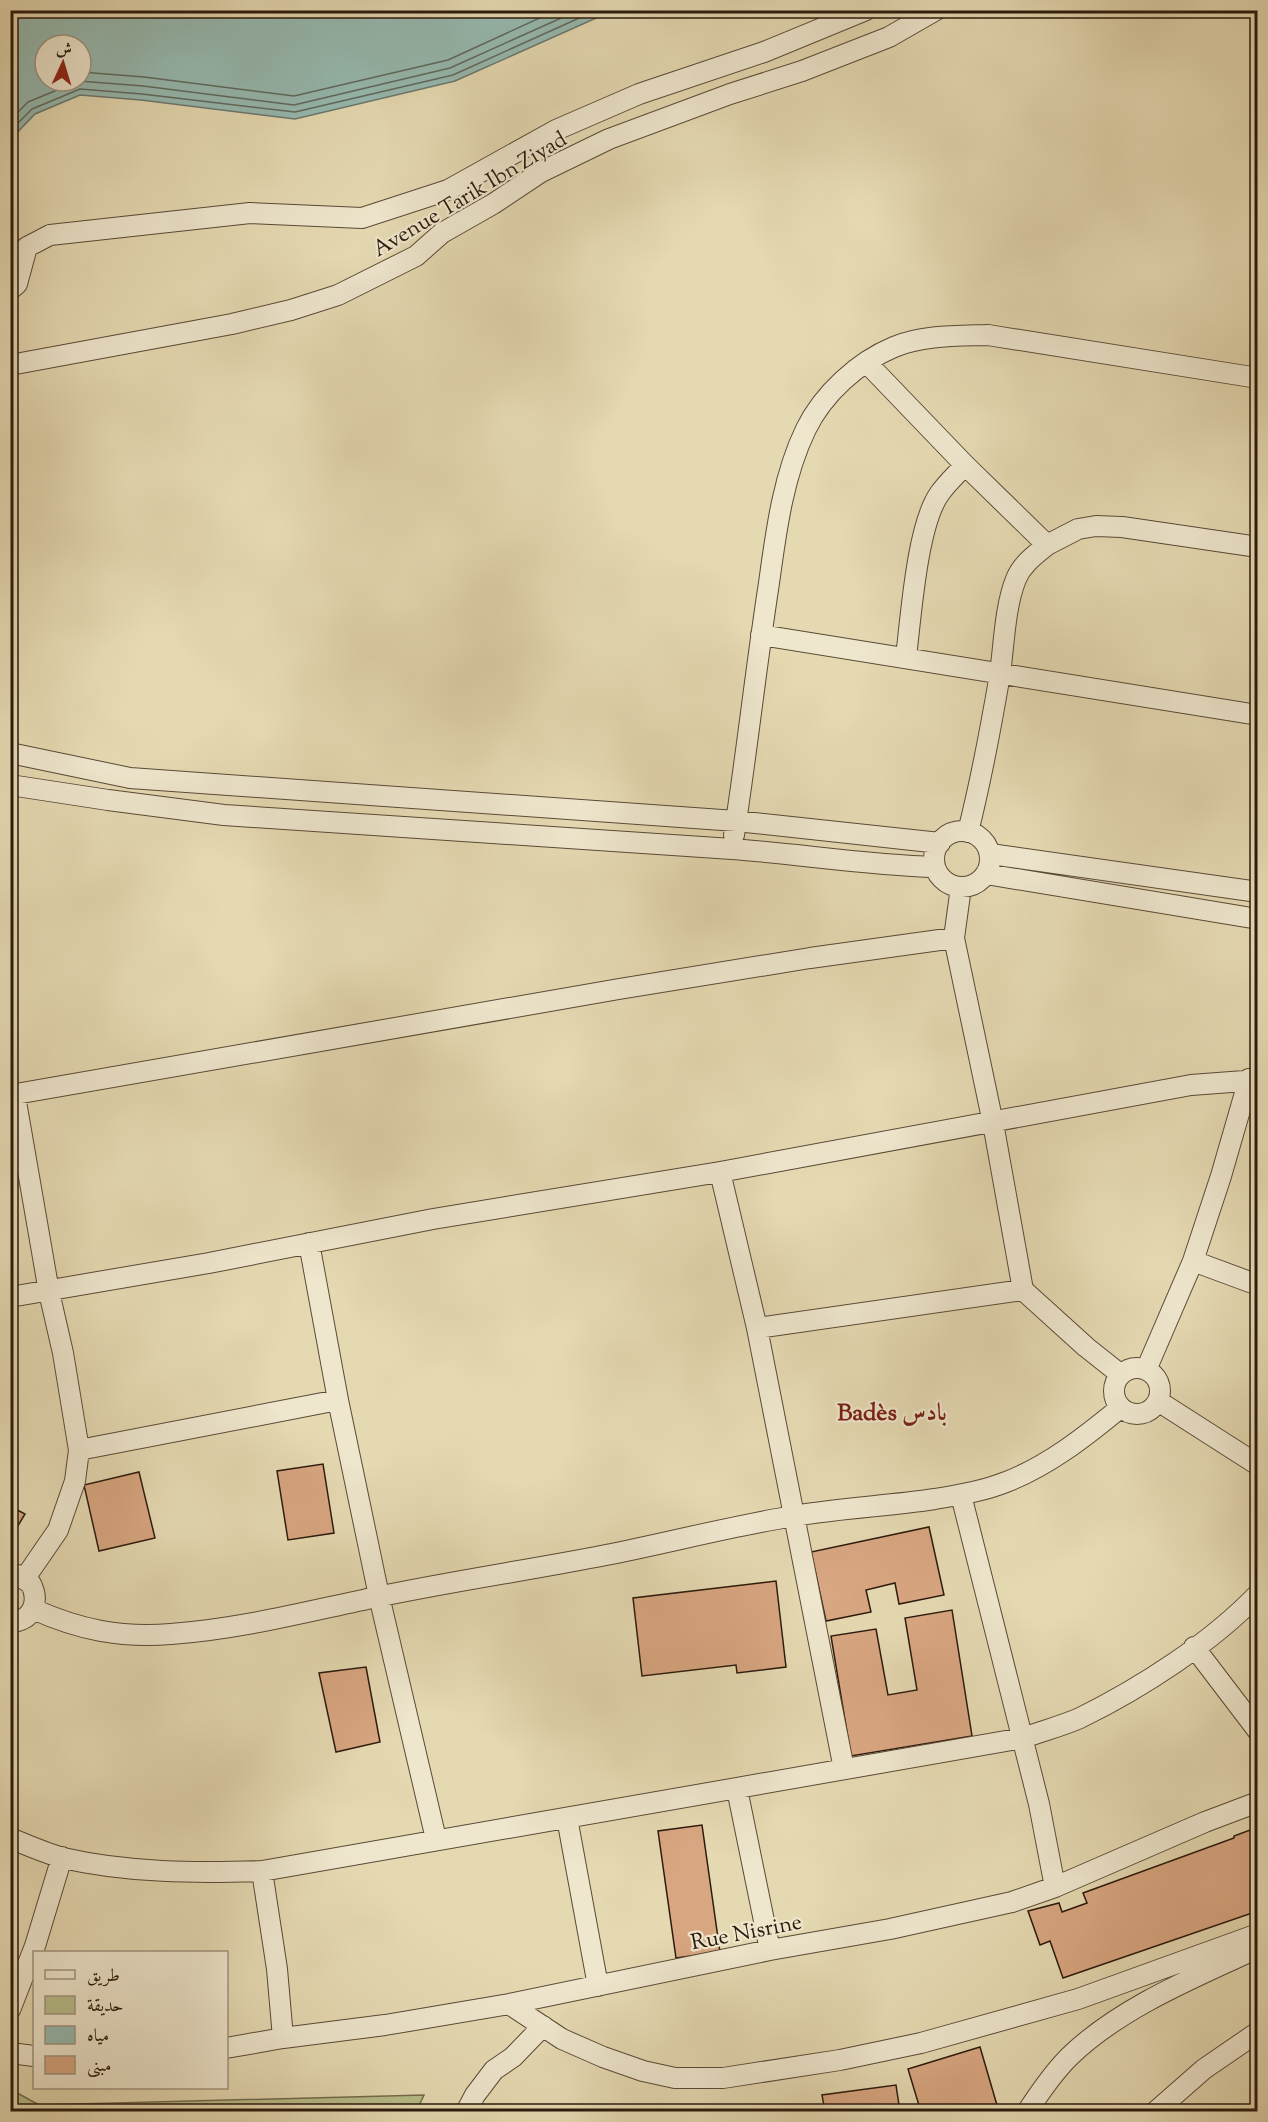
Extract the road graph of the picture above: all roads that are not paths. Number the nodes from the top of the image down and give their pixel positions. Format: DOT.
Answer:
graph roads {
  1 [pos="866,10"];
  2 [pos="936,10"];
  3 [pos="10,290"];
  4 [pos="866,362"];
  5 [pos="10,365"];
  6 [pos="1257,378"];
  7 [pos="965,465"];
  8 [pos="1047,545"];
  9 [pos="1257,547"];
  10 [pos="761,634"];
  11 [pos="906,657"];
  12 [pos="1000,674"];
  13 [pos="1257,715"];
  14 [pos="10,753"];
  15 [pos="10,785"];
  16 [pos="736,821"];
  17 [pos="968,832"];
  18 [pos="940,843"];
  19 [pos="732,849"];
  20 [pos="990,854"];
  21 [pos="935,867"];
  22 [pos="986,874"];
  23 [pos="961,888"];
  24 [pos="1257,892"];
  25 [pos="1257,919"];
  26 [pos="954,938"];
  27 [pos="1253,1080"];
  28 [pos="13,1096"];
  29 [pos="993,1123"];
  30 [pos="720,1172"];
  31 [pos="309,1243"];
  32 [pos="1192,1262"];
  33 [pos="1257,1285"];
  34 [pos="1023,1290"];
  35 [pos="49,1292"];
  36 [pos="10,1298"];
  37 [pos="757,1328"];
  38 [pos="1146,1370"];
  39 [pos="1120,1374"];
  40 [pos="338,1400"];
  41 [pos="1158,1401"];
  42 [pos="1120,1408"];
  43 [pos="80,1450"];
  44 [pos="1257,1465"];
  45 [pos="960,1495"];
  46 [pos="794,1516"];
  47 [pos="18,1577"];
  48 [pos="1257,1594"];
  49 [pos="379,1596"];
  50 [pos="33,1609"];
  51 [pos="10,1622"];
  52 [pos="1194,1647"];
  53 [pos="1257,1731"];
  54 [pos="1023,1738"];
  55 [pos="844,1769"];
  56 [pos="737,1789"];
  57 [pos="1257,1802"];
  58 [pos="567,1818"];
  59 [pos="10,1838"];
  60 [pos="436,1839"];
  61 [pos="62,1857"];
  62 [pos="262,1871"];
  63 [pos="1055,1887"];
  64 [pos="1257,1934"];
  65 [pos="1257,1948"];
  66 [pos="770,1950"];
  67 [pos="33,1951"];
  68 [pos="33,1951"];
  69 [pos="598,1986"];
  70 [pos="509,2004"];
  71 [pos="10,2010"];
  72 [pos="543,2026"];
  73 [pos="1257,2032"];
  74 [pos="283,2038"];
  75 [pos="228,2048"];
  76 [pos="10,2053"];
  77 [pos="33,2056"];
  78 [pos="466,2112"];
  79 [pos="1027,2112"];
  80 [pos="1155,2112"];
  1 -- 3 [label="street"];
  2 -- 5 [label="street, Avenue Tarik Ibn Ziyad"];
  4 -- 6 [label="street"];
  4 -- 7 [label="street"];
  4 -- 10 [label="street"];
  7 -- 8 [label="street"];
  7 -- 11 [label="street"];
  8 -- 9 [label="street"];
  8 -- 12 [label="street"];
  10 -- 11 [label="street"];
  10 -- 16 [label="street"];
  11 -- 12 [label="street"];
  12 -- 13 [label="street"];
  12 -- 17 [label="street"];
  14 -- 16 [label="street"];
  15 -- 19 [label="street"];
  16 -- 18 [label="street"];
  16 -- 19 [label="street"];
  17 -- 18 [label="street"];
  17 -- 20 [label="street"];
  18 -- 21 [label="street"];
  19 -- 21 [label="street"];
  20 -- 22 [label="street"];
  20 -- 24 [label="street"];
  21 -- 23 [label="street"];
  22 -- 23 [label="street"];
  22 -- 25 [label="street"];
  23 -- 26 [label="street"];
  26 -- 28 [label="street"];
  26 -- 29 [label="street"];
  27 -- 29 [label="street"];
  27 -- 32 [label="street"];
  28 -- 35 [label="street"];
  29 -- 30 [label="street"];
  29 -- 34 [label="street"];
  30 -- 31 [label="street"];
  30 -- 37 [label="street"];
  31 -- 35 [label="street"];
  31 -- 40 [label="street"];
  32 -- 33 [label="street"];
  32 -- 38 [label="street"];
  34 -- 37 [label="street"];
  34 -- 39 [label="street"];
  35 -- 36 [label="street"];
  35 -- 43 [label="street"];
  37 -- 46 [label="street"];
  38 -- 39 [label="street"];
  38 -- 41 [label="street"];
  39 -- 42 [label="street"];
  40 -- 43 [label="street"];
  40 -- 49 [label="street"];
  41 -- 42 [label="street"];
  41 -- 44 [label="street"];
  42 -- 45 [label="street"];
  43 -- 47 [label="street"];
  45 -- 46 [label="street"];
  45 -- 54 [label="street"];
  46 -- 49 [label="street"];
  46 -- 55 [label="street"];
  47 -- 50 [label="street"];
  48 -- 52 [label="street"];
  49 -- 50 [label="street"];
  49 -- 60 [label="street"];
  50 -- 51 [label="street"];
  52 -- 53 [label="street"];
  52 -- 54 [label="street"];
  54 -- 55 [label="street"];
  54 -- 63 [label="street"];
  55 -- 56 [label="street"];
  56 -- 58 [label="street"];
  56 -- 66 [label="street"];
  57 -- 63 [label="street, Rue Nisrine"];
  58 -- 60 [label="street"];
  58 -- 69 [label="street"];
  59 -- 61 [label="street"];
  60 -- 62 [label="street"];
  61 -- 62 [label="street"];
  61 -- 67 [label="street"];
  62 -- 74 [label="street"];
  63 -- 66 [label="street, Rue Nisrine"];
  64 -- 72 [label="street"];
  65 -- 79 [label="street"];
  66 -- 69 [label="street, Rue Nisrine"];
  68 -- 71 [label="street"];
  69 -- 70 [label="street, Rue Nisrine"];
  70 -- 72 [label="street"];
  70 -- 74 [label="street, Rue Nisrine"];
  72 -- 78 [label="street"];
  73 -- 80 [label="street"];
  74 -- 75 [label="street, Rue Nisrine"];
  76 -- 77 [label="street"];
}
